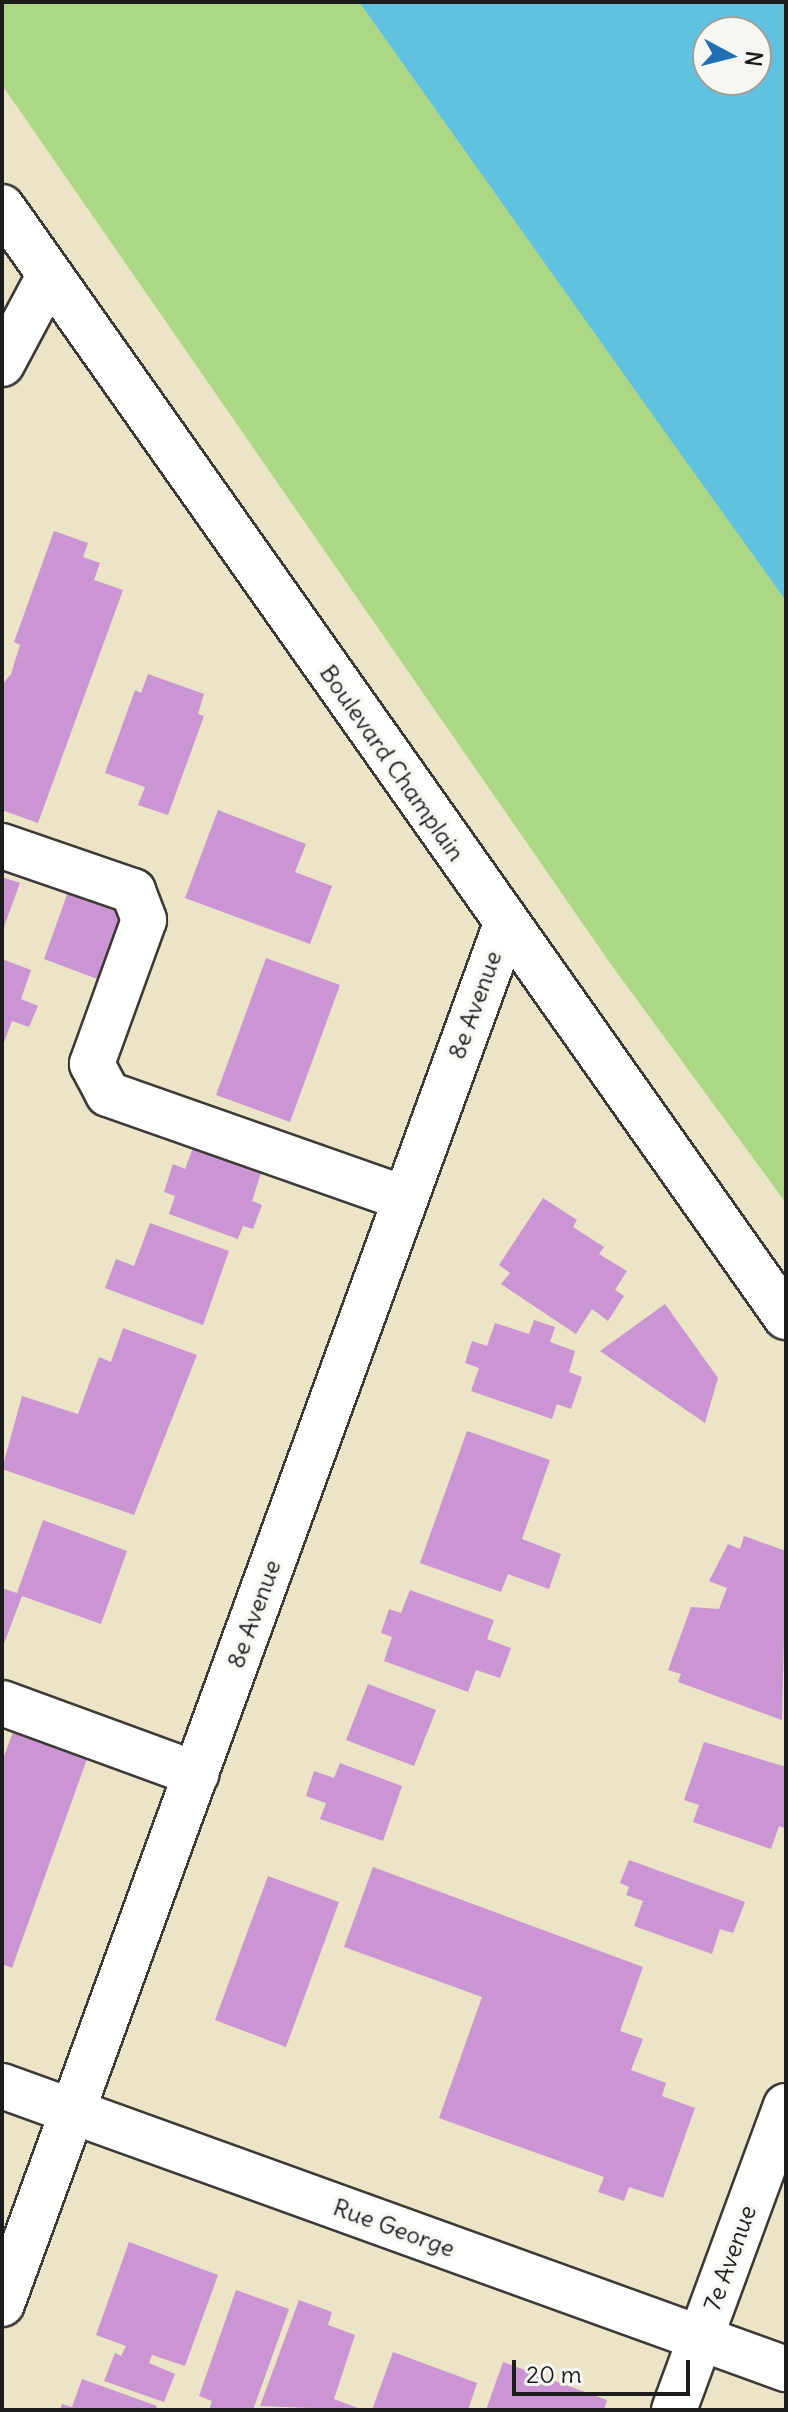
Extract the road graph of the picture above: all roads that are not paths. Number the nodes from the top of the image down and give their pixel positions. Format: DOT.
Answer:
graph roads {
  1 [pos="2,207"];
  2 [pos="49,276"];
  3 [pos="2,364"];
  4 [pos="2,846"];
  5 [pos="506,924"];
  6 [pos="403,1198"];
  7 [pos="786,1317"];
  8 [pos="2,1703"];
  9 [pos="196,1774"];
  10 [pos="2,2086"];
  11 [pos="786,2106"];
  12 [pos="72,2112"];
  13 [pos="2,2304"];
  14 [pos="701,2338"];
  15 [pos="786,2369"];
  16 [pos="674,2410"];
  1 -- 2 [label="street, Boulevard Champlain"];
  2 -- 3 [label="street"];
  2 -- 5 [label="street, Boulevard Champlain"];
  4 -- 6 [label="street"];
  5 -- 6 [label="street, 8e Avenue"];
  5 -- 7 [label="street, Boulevard Champlain"];
  6 -- 9 [label="street, 8e Avenue"];
  8 -- 9 [label="street"];
  9 -- 12 [label="street, 8e Avenue"];
  10 -- 12 [label="street, Rue George"];
  11 -- 14 [label="street, 7e Avenue"];
  12 -- 13 [label="street, 8e Avenue"];
  12 -- 14 [label="street, Rue George"];
  14 -- 15 [label="street, Rue George"];
  14 -- 16 [label="street, 7e Avenue"];
}
